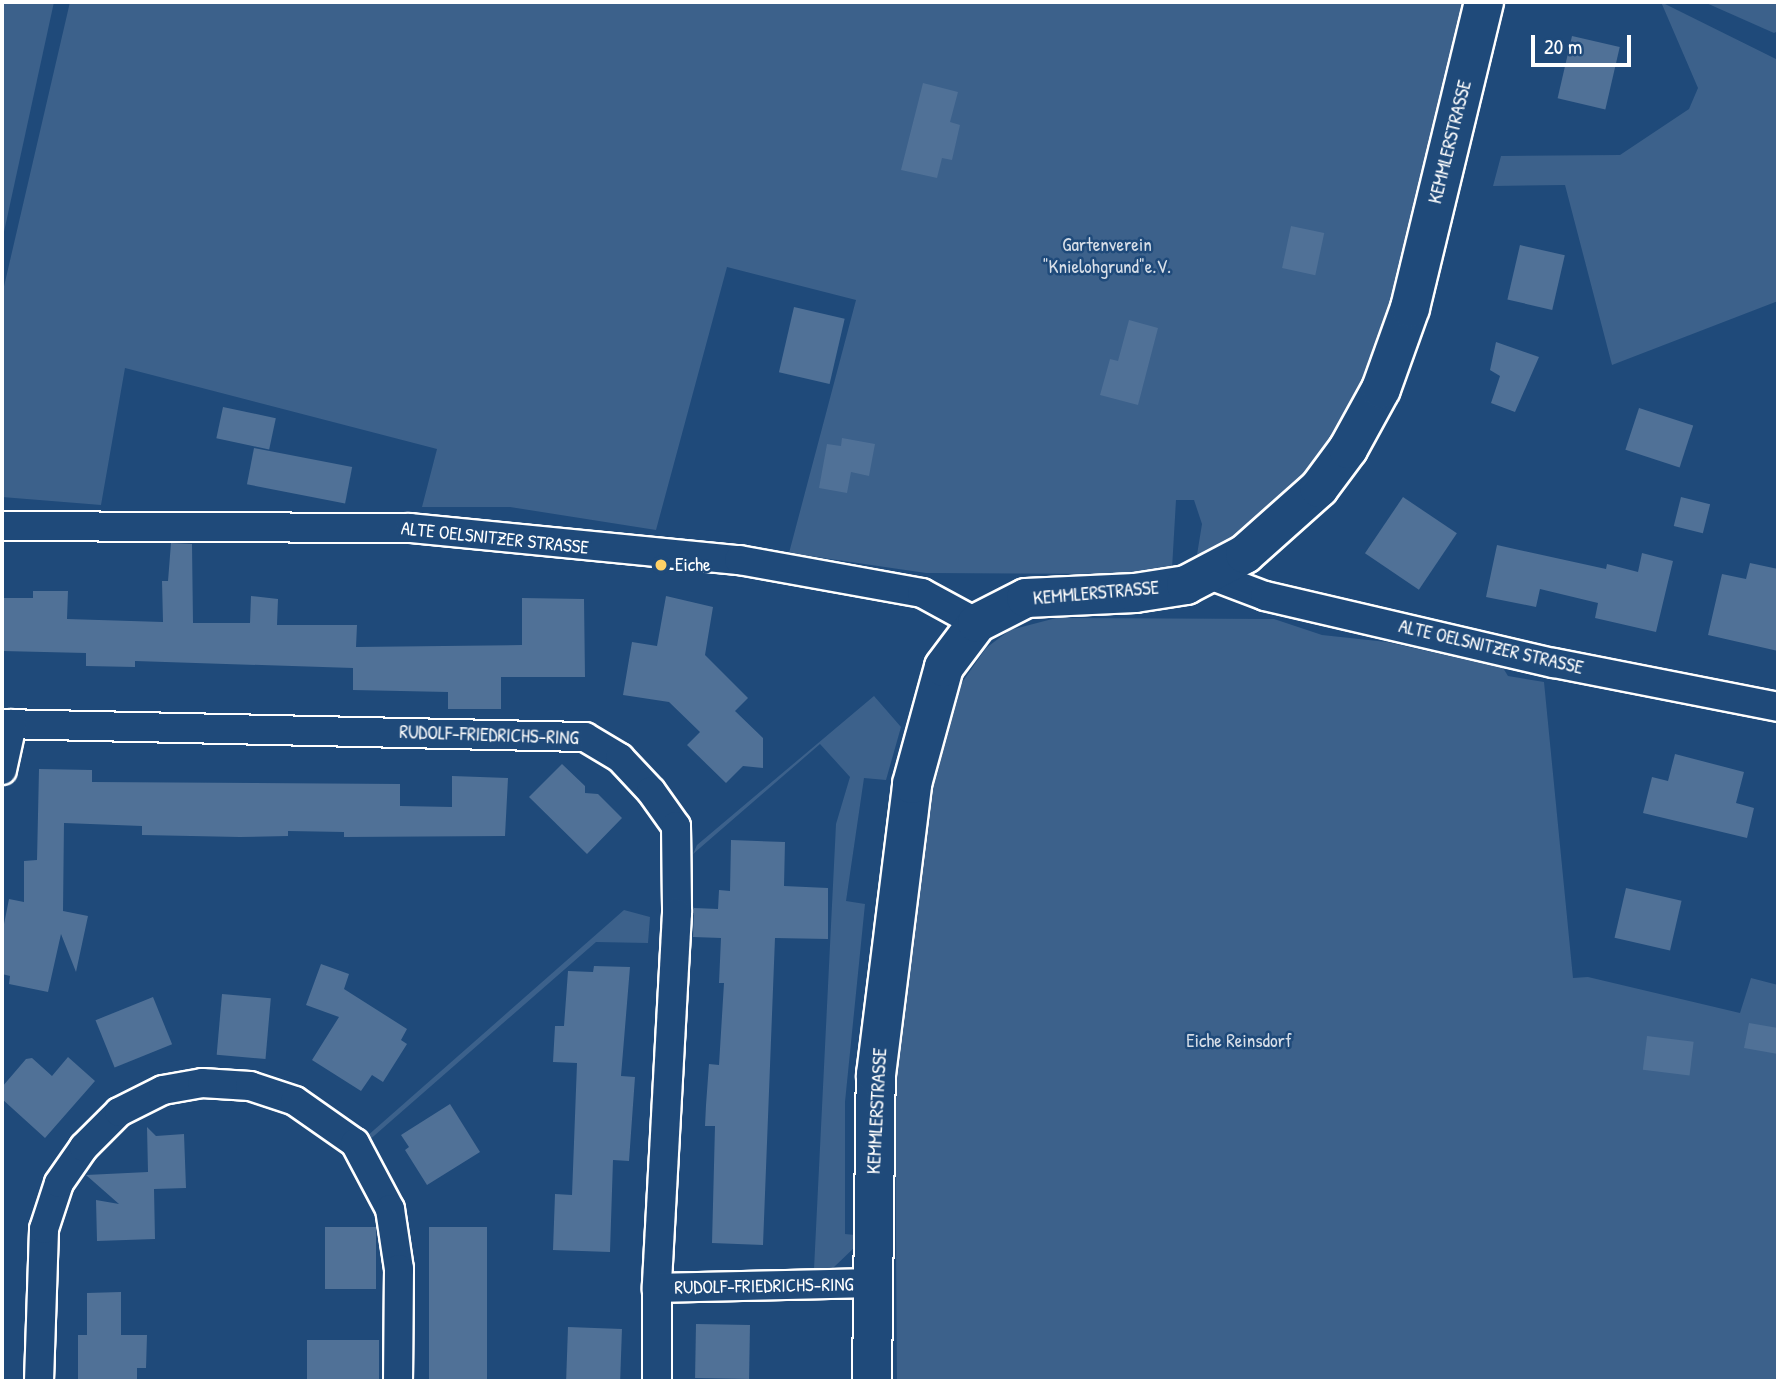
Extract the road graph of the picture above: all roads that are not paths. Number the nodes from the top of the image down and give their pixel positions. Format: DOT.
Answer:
graph roads {
  1 [pos="1484,2"];
  2 [pos="2,526"];
  3 [pos="1206,574"];
  4 [pos="977,623"];
  5 [pos="1778,707"];
  6 [pos="7,724"];
  7 [pos="2,770"];
  8 [pos="871,1283"];
  9 [pos="657,1289"];
  10 [pos="39,1381"];
  11 [pos="398,1381"];
  12 [pos="657,1381"];
  13 [pos="872,1381"];
  1 -- 3 [label="street, KEMMLERSTRASSE"];
  2 -- 4 [label="street, ALTE OELSNITZER STRASSE"];
  3 -- 4 [label="street, KEMMLERSTRASSE"];
  3 -- 5 [label="street, ALTE OELSNITZER STRASSE"];
  4 -- 8 [label="street, KEMMLERSTRASSE"];
  6 -- 7 [label="street, RUDOLF-FRIEDRICHS-RING"];
  6 -- 9 [label="street, RUDOLF-FRIEDRICHS-RING"];
  8 -- 9 [label="street, RUDOLF-FRIEDRICHS-RING"];
  8 -- 13 [label="street, KEMMLERSTRASSE"];
  9 -- 12 [label="street, RUDOLF-FRIEDRICHS-RING"];
  10 -- 11 [label="street"];
}
